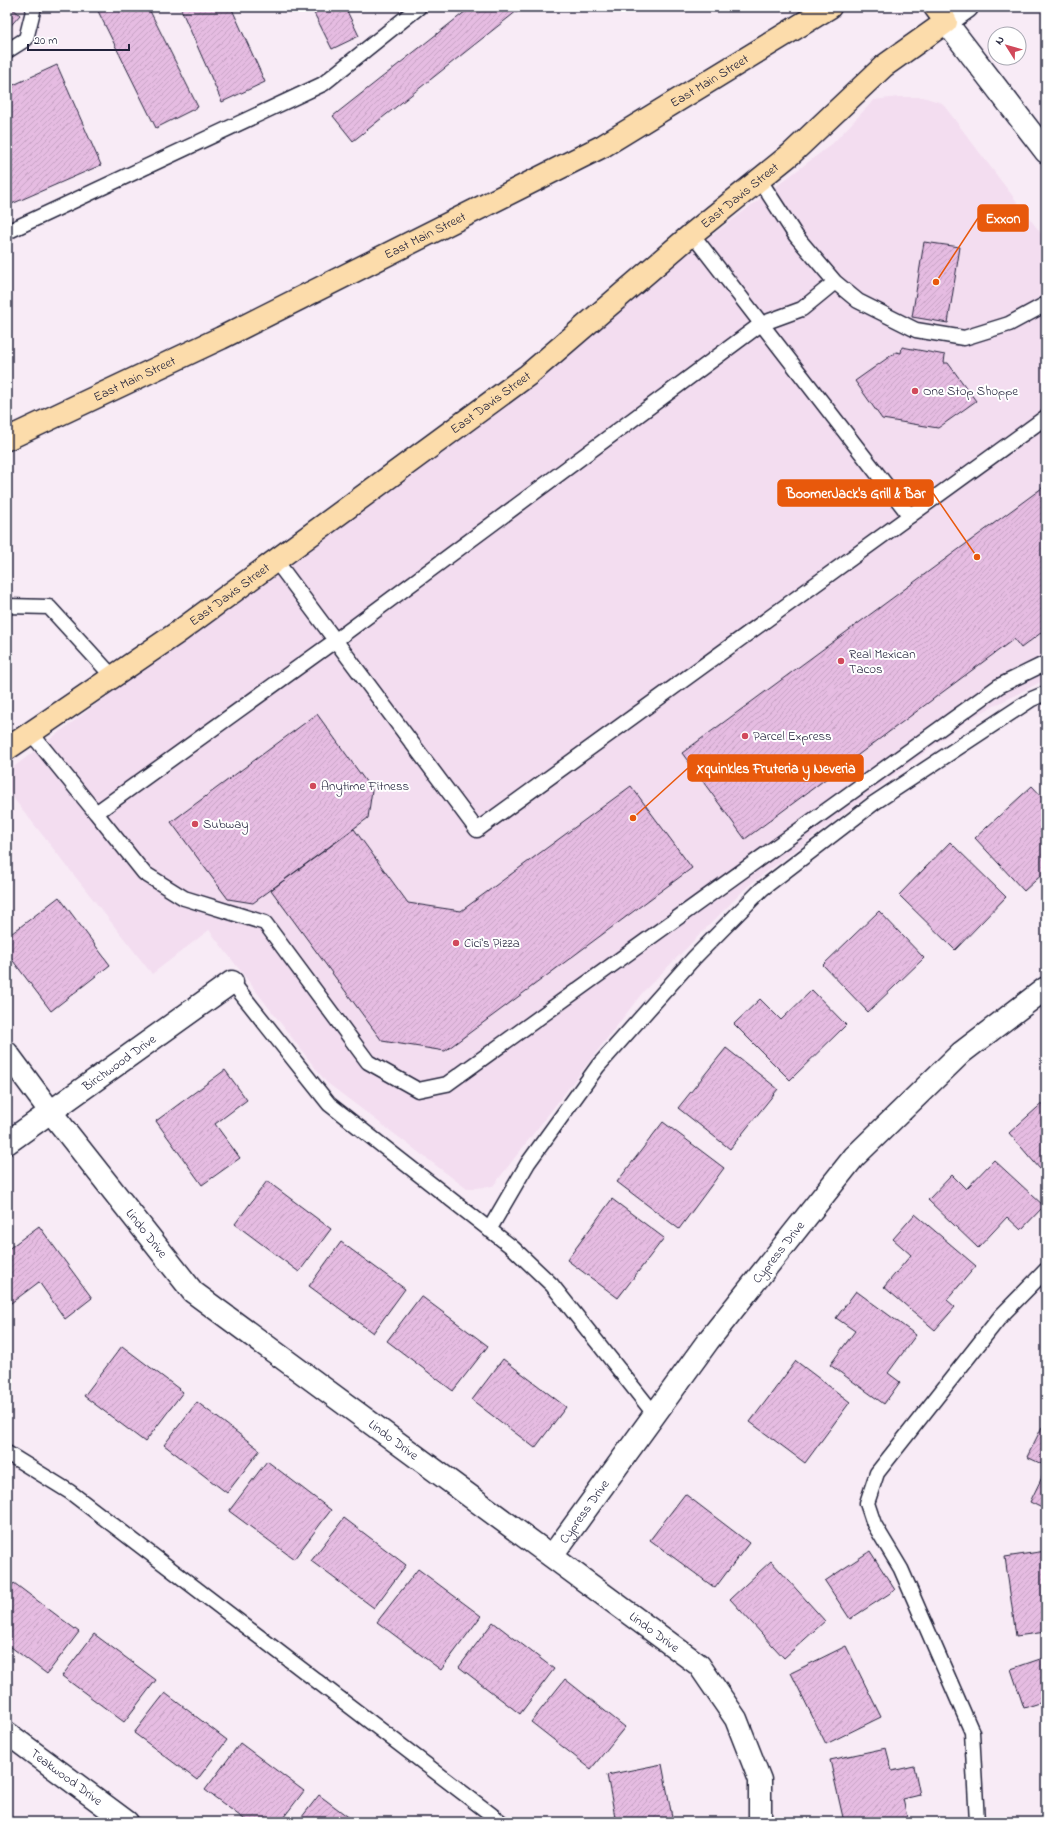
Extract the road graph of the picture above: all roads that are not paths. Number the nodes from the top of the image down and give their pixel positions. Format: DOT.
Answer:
graph roads {
  1 [pos="34,7"];
  2 [pos="419,7"];
  3 [pos="830,7"];
  4 [pos="967,7"];
  5 [pos="940,14"];
  6 [pos="7,51"];
  7 [pos="1046,152"];
  8 [pos="759,180"];
  9 [pos="7,232"];
  10 [pos="692,234"];
  11 [pos="835,282"];
  12 [pos="1046,304"];
  13 [pos="761,324"];
  14 [pos="1046,417"];
  15 [pos="7,439"];
  16 [pos="910,516"];
  17 [pos="276,561"];
  18 [pos="7,606"];
  19 [pos="336,640"];
  20 [pos="1046,663"];
  21 [pos="113,677"];
  22 [pos="1046,693"];
  23 [pos="31,733"];
  24 [pos="7,749"];
  25 [pos="96,813"];
  26 [pos="232,982"];
  27 [pos="1046,988"];
  28 [pos="7,1053"];
  29 [pos="50,1111"];
  30 [pos="7,1143"];
  31 [pos="489,1230"];
  32 [pos="1046,1270"];
  33 [pos="655,1416"];
  34 [pos="7,1453"];
  35 [pos="552,1556"];
  36 [pos="7,1733"];
  37 [pos="126,1822"];
  38 [pos="501,1822"];
  39 [pos="760,1822"];
  40 [pos="977,1822"];
  1 -- 6 [label="lane"];
  2 -- 9 [label="lane"];
  3 -- 15 [label="main road, East Main Street"];
  4 -- 5 [label="street"];
  5 -- 7 [label="street"];
  5 -- 8 [label="main road, East Davis Street"];
  8 -- 10 [label="main road, East Davis Street"];
  8 -- 11 [label="lane"];
  10 -- 13 [label="lane"];
  10 -- 17 [label="main road, East Davis Street"];
  11 -- 12 [label="lane"];
  11 -- 13 [label="lane"];
  13 -- 16 [label="lane"];
  13 -- 19 [label="lane"];
  14 -- 16 [label="lane"];
  16 -- 19 [label="lane"];
  17 -- 19 [label="lane"];
  17 -- 21 [label="main road, East Davis Street"];
  18 -- 21 [label="lane"];
  19 -- 25 [label="lane"];
  20 -- 25 [label="lane"];
  21 -- 23 [label="main road, East Davis Street"];
  22 -- 31 [label="lane"];
  23 -- 24 [label="main road, East Davis Street"];
  23 -- 25 [label="lane"];
  26 -- 29 [label="street, Birchwood Drive"];
  26 -- 31 [label="lane"];
  27 -- 33 [label="street, Cypress Drive"];
  28 -- 29 [label="street, Lindo Drive"];
  29 -- 30 [label="street, Birchwood Drive"];
  29 -- 35 [label="street, Lindo Drive"];
  31 -- 33 [label="lane"];
  32 -- 40 [label="lane"];
  33 -- 35 [label="street, Cypress Drive"];
  34 -- 38 [label="lane"];
  35 -- 39 [label="street, Lindo Drive"];
  36 -- 37 [label="street, Teakwood Drive"];
}
